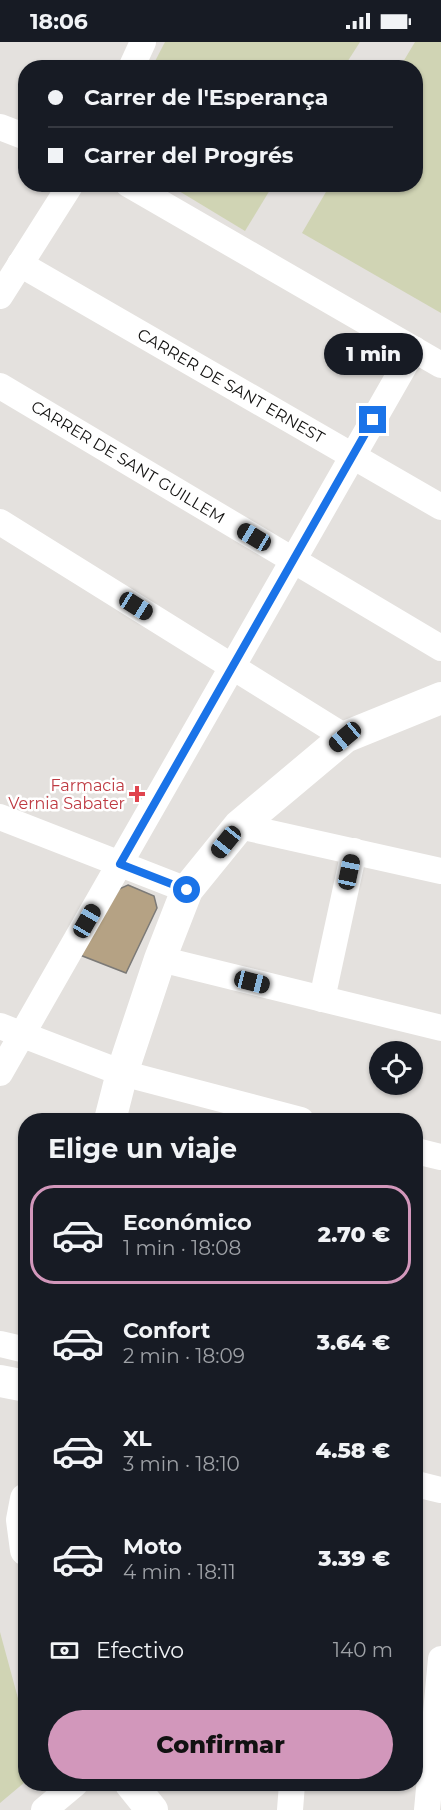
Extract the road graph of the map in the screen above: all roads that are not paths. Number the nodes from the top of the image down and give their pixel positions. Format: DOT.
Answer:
graph roads {
  1 [pos="143,42"];
  2 [pos="135,60"];
  3 [pos="0,127"];
  4 [pos="18,134"];
  5 [pos="66,192"];
  6 [pos="142,192"];
  7 [pos="20,264"];
  8 [pos="0,296"];
  9 [pos="414,349"];
  10 [pos="441,364"];
  11 [pos="0,386"];
  12 [pos="352,456"];
  13 [pos="441,507"];
  14 [pos="0,522"];
  15 [pos="293,560"];
  16 [pos="441,648"];
  17 [pos="232,667"];
  18 [pos="441,698"];
  19 [pos="345,737"];
  20 [pos="0,817"];
  21 [pos="239,826"];
  22 [pos="354,851"];
  23 [pos="120,864"];
  24 [pos="441,871"];
  25 [pos="187,890"];
  26 [pos="160,959"];
  27 [pos="322,999"];
  28 [pos="441,1028"];
  29 [pos="11,1030"];
  30 [pos="122,1072"];
  31 [pos="0,1073"];
  32 [pos="112,1113"];
  33 [pos="275,1113"];
  34 [pos="423,1153"];
  35 [pos="441,1157"];
  36 [pos="0,1344"];
  37 [pos="18,1348"];
  38 [pos="0,1381"];
  39 [pos="18,1384"];
  40 [pos="423,1486"];
  41 [pos="441,1490"];
  42 [pos="441,1659"];
  43 [pos="67,1791"];
  44 [pos="136,1791"];
  45 [pos="291,1791"];
  46 [pos="44,1810"];
  47 [pos="152,1810"];
  48 [pos="290,1810"];
  49 [pos="427,1810"];
  1 -- 2 [label="street"];
  3 -- 4 [label="street"];
  5 -- 7 [label="street"];
  6 -- 9 [label="street"];
  7 -- 8 [label="street"];
  7 -- 12 [label="street, CARRER DE SANT ERNEST"];
  9 -- 10 [label="street"];
  9 -- 12 [label="street"];
  11 -- 15 [label="street, CARRER DE SANT GUILLEM"];
  12 -- 13 [label="street, CARRER DE SANT ERNEST"];
  12 -- 15 [label="street"];
  14 -- 17 [label="street"];
  15 -- 16 [label="street, CARRER DE SANT GUILLEM"];
  15 -- 17 [label="street"];
  17 -- 19 [label="street"];
  17 -- 23 [label="street"];
  18 -- 19 [label="street"];
  19 -- 21 [label="street"];
  20 -- 23 [label="street"];
  21 -- 22 [label="street"];
  21 -- 25 [label="street"];
  22 -- 24 [label="street"];
  22 -- 27 [label="street"];
  23 -- 25 [label="street"];
  23 -- 29 [label="street"];
  25 -- 26 [label="street"];
  26 -- 27 [label="street"];
  26 -- 30 [label="street"];
  27 -- 28 [label="street"];
  29 -- 30 [label="street"];
  29 -- 31 [label="street"];
  30 -- 32 [label="street"];
  30 -- 33 [label="street"];
  34 -- 35 [label="street"];
  36 -- 37 [label="street"];
  38 -- 39 [label="street"];
  40 -- 41 [label="street"];
  42 -- 49 [label="street"];
  43 -- 46 [label="street"];
  44 -- 47 [label="street"];
  45 -- 48 [label="street"];
}
